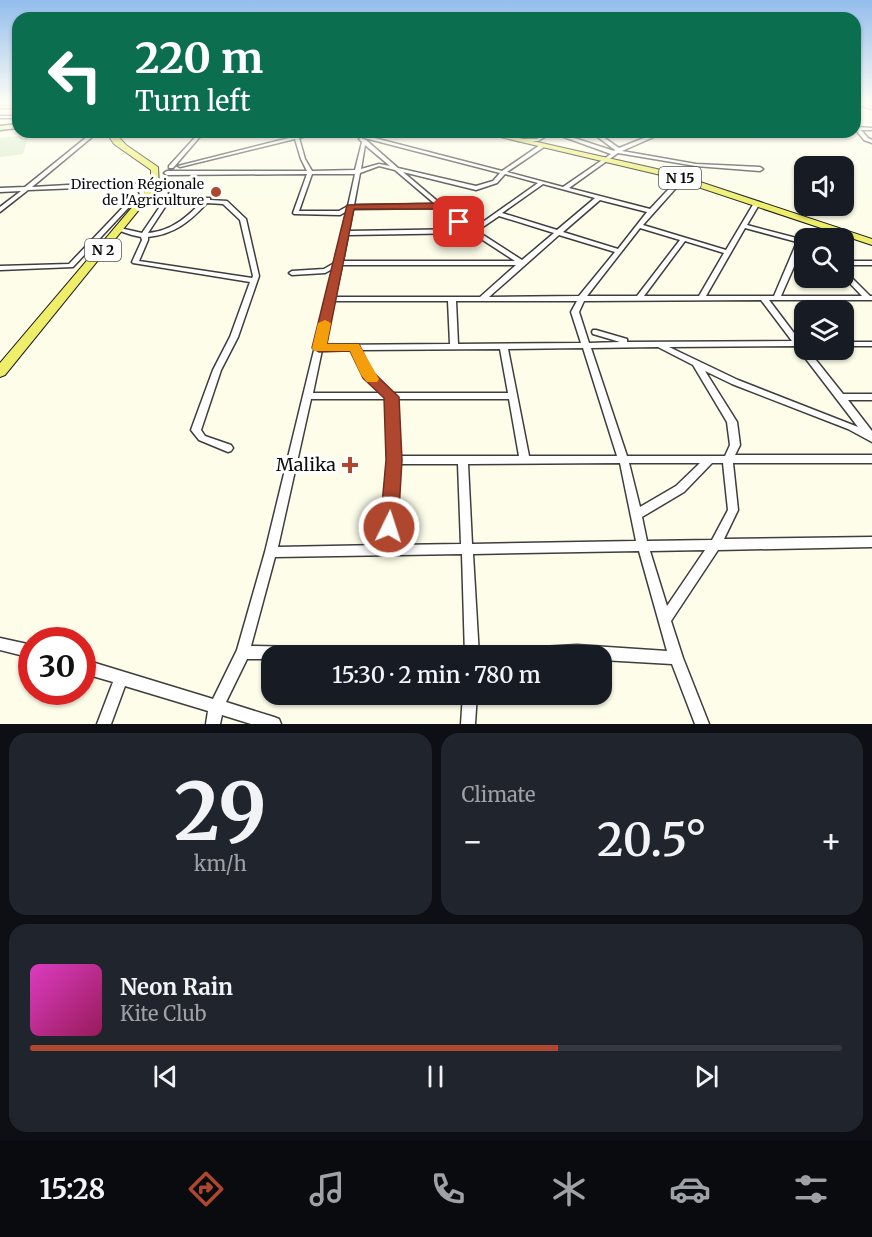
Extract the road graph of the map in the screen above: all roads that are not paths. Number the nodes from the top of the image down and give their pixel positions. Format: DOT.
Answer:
graph roads {
  1 [pos="89,138"];
  2 [pos="113,138"];
  3 [pos="196,138"];
  4 [pos="293,138"];
  5 [pos="297,138"];
  6 [pos="360,138"];
  7 [pos="372,138"];
  8 [pos="508,138"];
  9 [pos="541,138"];
  10 [pos="572,138"];
  11 [pos="600,138"];
  12 [pos="642,138"];
  13 [pos="517,140"];
  14 [pos="364,141"];
  15 [pos="542,146"];
  16 [pos="616,151"];
  17 [pos="604,160"];
  18 [pos="395,167"];
  19 [pos="760,169"];
  20 [pos="162,172"];
  21 [pos="310,172"];
  22 [pos="357,172"];
  23 [pos="504,172"];
  24 [pos="682,178"];
  25 [pos="543,182"];
  26 [pos="27,188"];
  27 [pos="566,188"];
  28 [pos="0,190"];
  29 [pos="171,193"];
  30 [pos="149,196"];
  31 [pos="600,197"];
  32 [pos="757,203"];
  33 [pos="440,206"];
  34 [pos="350,207"];
  35 [pos="0,210"];
  36 [pos="651,211"];
  37 [pos="498,214"];
  38 [pos="639,226"];
  39 [pos="743,226"];
  40 [pos="831,228"];
  41 [pos="120,230"];
  42 [pos="474,231"];
  43 [pos="345,233"];
  44 [pos="560,233"];
  45 [pos="144,235"];
  46 [pos="854,236"];
  47 [pos="684,239"];
  48 [pos="794,240"];
  49 [pos="872,242"];
  50 [pos="619,251"];
  51 [pos="728,252"];
  52 [pos="794,260"];
  53 [pos="339,263"];
  54 [pos="522,263"];
  55 [pos="854,263"];
  56 [pos="872,263"];
  57 [pos="0,268"];
  58 [pos="292,273"];
  59 [pos="255,280"];
  60 [pos="854,283"];
  61 [pos="581,298"];
  62 [pos="639,298"];
  63 [pos="701,298"];
  64 [pos="763,298"];
  65 [pos="777,298"];
  66 [pos="870,298"];
  67 [pos="330,299"];
  68 [pos="452,299"];
  69 [pos="482,299"];
  70 [pos="596,332"];
  71 [pos="794,334"];
  72 [pos="794,343"];
  73 [pos="854,344"];
  74 [pos="872,344"];
  75 [pos="587,345"];
  76 [pos="658,345"];
  77 [pos="504,346"];
  78 [pos="355,347"];
  79 [pos="454,347"];
  80 [pos="319,348"];
  81 [pos="814,360"];
  82 [pos="696,362"];
  83 [pos="0,372"];
  84 [pos="308,396"];
  85 [pos="513,396"];
  86 [pos="392,397"];
  87 [pos="872,397"];
  88 [pos="841,398"];
  89 [pos="872,437"];
  90 [pos="228,448"];
  91 [pos="872,459"];
  92 [pos="394,460"];
  93 [pos="463,460"];
  94 [pos="525,460"];
  95 [pos="624,461"];
  96 [pos="708,461"];
  97 [pos="728,461"];
  98 [pos="636,515"];
  99 [pos="872,542"];
  100 [pos="715,545"];
  101 [pos="643,546"];
  102 [pos="387,549"];
  103 [pos="466,549"];
  104 [pos="271,552"];
  105 [pos="665,620"];
  106 [pos="0,644"];
  107 [pos="471,645"];
  108 [pos="18,648"];
  109 [pos="243,652"];
  110 [pos="261,652"];
  111 [pos="612,654"];
  112 [pos="676,658"];
  113 [pos="96,670"];
  114 [pos="122,677"];
  115 [pos="469,705"];
  116 [pos="216,708"];
  117 [pos="104,724"];
  118 [pos="213,724"];
  119 [pos="274,724"];
  120 [pos="468,724"];
  121 [pos="702,724"];
  1 -- 26 [label="street"];
  2 -- 20 [label="main road"];
  3 -- 20 [label="street"];
  4 -- 20 [label="street"];
  5 -- 21 [label="street"];
  6 -- 14 [label="street"];
  7 -- 23 [label="street"];
  8 -- 13 [label="main road, N 15"];
  9 -- 13 [label="street"];
  10 -- 16 [label="street"];
  11 -- 16 [label="street"];
  12 -- 16 [label="street"];
  13 -- 15 [label="main road, N 15"];
  14 -- 18 [label="street"];
  14 -- 22 [label="street"];
  15 -- 17 [label="main road, N 15"];
  15 -- 23 [label="street"];
  16 -- 17 [label="street"];
  16 -- 19 [label="street"];
  17 -- 24 [label="main road, N 15"];
  17 -- 27 [label="street"];
  18 -- 22 [label="street"];
  18 -- 23 [label="street"];
  18 -- 33 [label="street"];
  20 -- 21 [label="street"];
  20 -- 30 [label="main road, N 2"];
  21 -- 22 [label="street"];
  21 -- 34 [label="street"];
  22 -- 34 [label="street"];
  23 -- 25 [label="street"];
  24 -- 32 [label="main road, N 15"];
  24 -- 36 [label="street"];
  25 -- 27 [label="street"];
  25 -- 37 [label="street"];
  26 -- 28 [label="street"];
  26 -- 30 [label="street"];
  26 -- 35 [label="street"];
  27 -- 31 [label="street"];
  29 -- 45 [label="street"];
  30 -- 41 [label="main road, N 2"];
  30 -- 57 [label="street"];
  31 -- 36 [label="street"];
  31 -- 44 [label="street"];
  32 -- 39 [label="street"];
  32 -- 40 [label="main road, N 15"];
  33 -- 34 [label="street"];
  33 -- 42 [label="street"];
  34 -- 43 [label="street"];
  36 -- 38 [label="street"];
  37 -- 42 [label="street"];
  37 -- 44 [label="street"];
  38 -- 47 [label="street"];
  38 -- 50 [label="street"];
  39 -- 48 [label="street"];
  39 -- 51 [label="street"];
  41 -- 45 [label="street"];
  41 -- 83 [label="main road, N 2"];
  42 -- 43 [label="street"];
  42 -- 54 [label="street"];
  43 -- 53 [label="street"];
  44 -- 50 [label="street"];
  44 -- 54 [label="street"];
  45 -- 59 [label="street"];
  45 -- 59 [label="street"];
  46 -- 49 [label="main road, N 15"];
  47 -- 51 [label="street"];
  47 -- 62 [label="street"];
  50 -- 61 [label="street"];
  51 -- 63 [label="street"];
  52 -- 65 [label="street"];
  53 -- 54 [label="street"];
  53 -- 58 [label="street"];
  53 -- 67 [label="street"];
  54 -- 69 [label="street"];
  55 -- 56 [label="street"];
  59 -- 90 [label="street"];
  60 -- 66 [label="street"];
  61 -- 62 [label="street"];
  61 -- 69 [label="street"];
  61 -- 75 [label="street"];
  62 -- 63 [label="street"];
  63 -- 64 [label="street"];
  64 -- 65 [label="street"];
  64 -- 71 [label="street"];
  65 -- 66 [label="street"];
  67 -- 68 [label="street"];
  67 -- 80 [label="street"];
  68 -- 69 [label="street"];
  68 -- 79 [label="street"];
  70 -- 76 [label="street"];
  72 -- 76 [label="street"];
  73 -- 74 [label="street"];
  75 -- 76 [label="street"];
  75 -- 77 [label="street"];
  75 -- 95 [label="street"];
  76 -- 82 [label="street"];
  77 -- 79 [label="street"];
  77 -- 85 [label="street"];
  78 -- 79 [label="street"];
  78 -- 80 [label="street"];
  78 -- 86 [label="street"];
  80 -- 84 [label="street"];
  81 -- 88 [label="street"];
  82 -- 89 [label="street"];
  82 -- 97 [label="street"];
  84 -- 86 [label="street"];
  84 -- 104 [label="street"];
  85 -- 86 [label="street"];
  85 -- 94 [label="street"];
  86 -- 92 [label="street"];
  87 -- 88 [label="street"];
  88 -- 89 [label="street"];
  91 -- 97 [label="street"];
  92 -- 93 [label="street"];
  92 -- 102 [label="street"];
  93 -- 94 [label="street"];
  93 -- 103 [label="street"];
  94 -- 95 [label="street"];
  95 -- 96 [label="street"];
  95 -- 98 [label="street"];
  96 -- 97 [label="street"];
  96 -- 98 [label="street"];
  97 -- 100 [label="street"];
  98 -- 101 [label="street"];
  99 -- 100 [label="street"];
  100 -- 101 [label="street"];
  100 -- 105 [label="street"];
  101 -- 103 [label="street"];
  101 -- 105 [label="street"];
  102 -- 103 [label="street"];
  102 -- 104 [label="street"];
  103 -- 107 [label="street"];
  104 -- 109 [label="street"];
  105 -- 112 [label="street"];
  106 -- 108 [label="street"];
  109 -- 110 [label="street"];
  109 -- 116 [label="street"];
  111 -- 112 [label="street"];
  112 -- 121 [label="street"];
  113 -- 114 [label="street"];
  114 -- 116 [label="street"];
  114 -- 117 [label="street"];
  115 -- 120 [label="street"];
  116 -- 118 [label="street"];
  116 -- 119 [label="street"];
}
